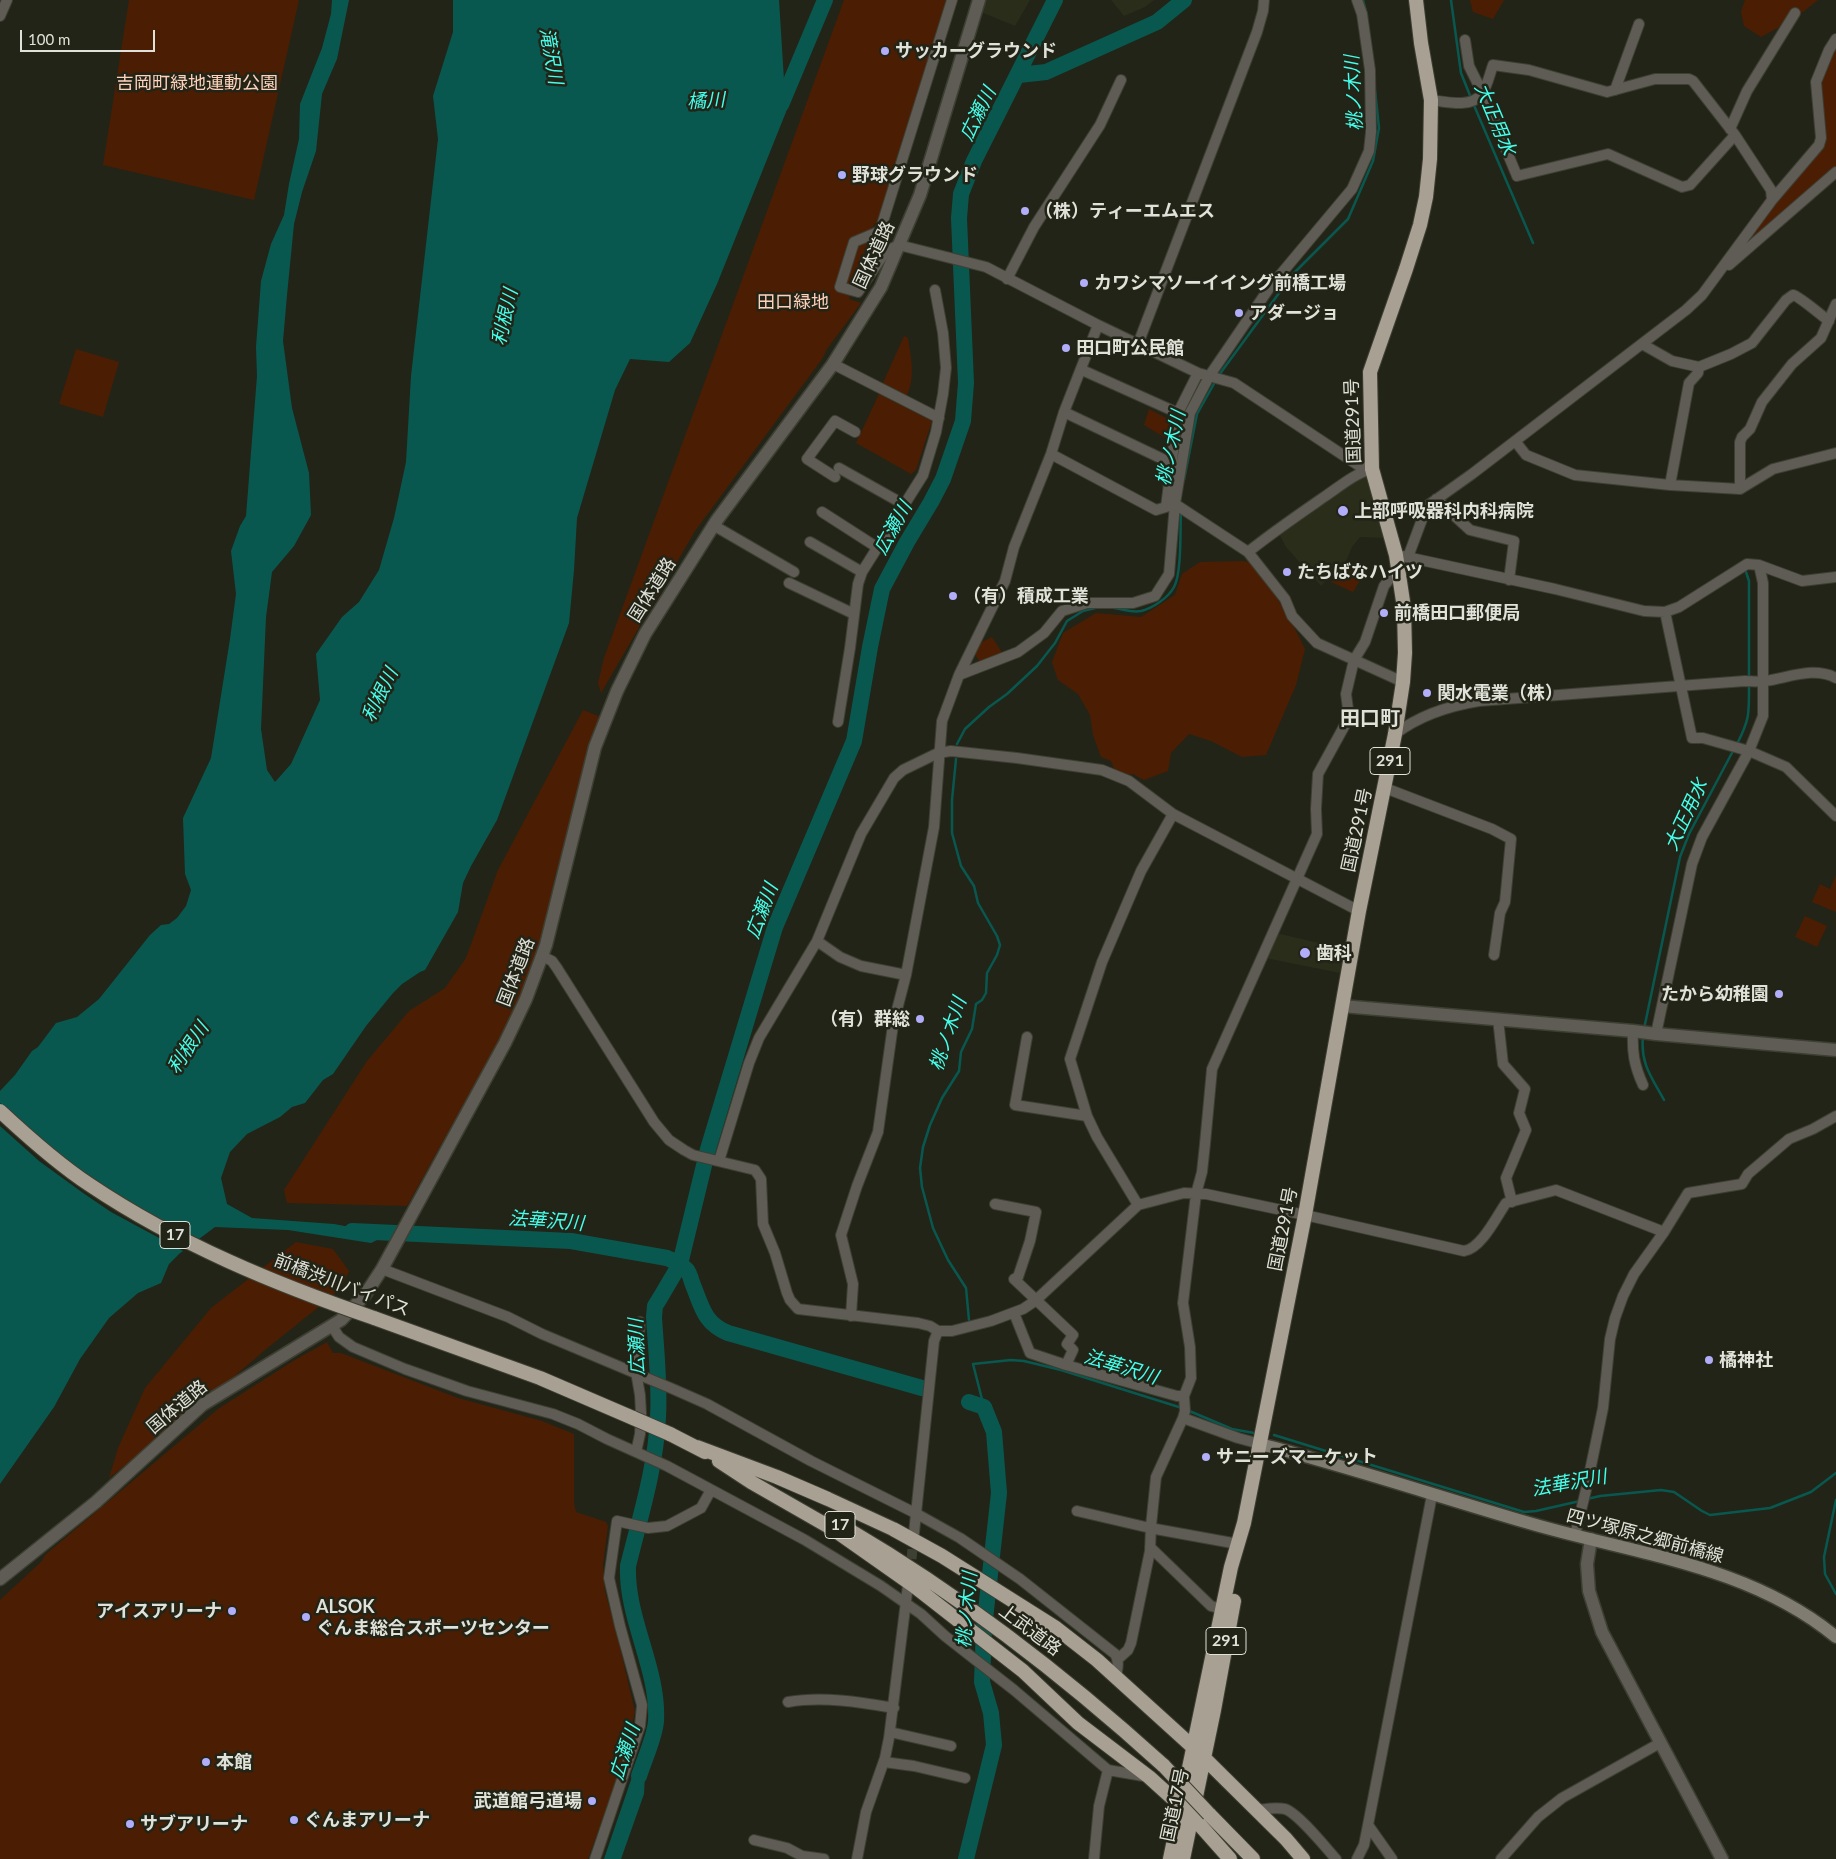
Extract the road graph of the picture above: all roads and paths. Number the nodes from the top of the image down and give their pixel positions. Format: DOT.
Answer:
graph roads {
  1 [pos="7,0"];
  2 [pos="952,0"];
  3 [pos="979,0"];
  4 [pos="1264,0"];
  5 [pos="1357,0"];
  6 [pos="1416,0"];
  7 [pos="1795,13"];
  8 [pos="0,16"];
  9 [pos="1639,24"];
  10 [pos="1836,39"];
  11 [pos="1465,40"];
  12 [pos="1121,80"];
  13 [pos="1615,90"];
  14 [pos="1480,96"];
  15 [pos="1432,100"];
  16 [pos="1733,132"];
  17 [pos="1836,172"];
  18 [pos="1772,200"];
  19 [pos="900,245"];
  20 [pos="1718,273"];
  21 [pos="1006,279"];
  22 [pos="935,290"];
  23 [pos="1836,304"];
  24 [pos="1829,321"];
  25 [pos="1098,325"];
  26 [pos="1138,344"];
  27 [pos="1642,344"];
  28 [pos="834,364"];
  29 [pos="1699,366"];
  30 [pos="1082,370"];
  31 [pos="1198,373"];
  32 [pos="1210,375"];
  33 [pos="1064,412"];
  34 [pos="1178,413"];
  35 [pos="939,418"];
  36 [pos="855,432"];
  37 [pos="1515,441"];
  38 [pos="1836,453"];
  39 [pos="1051,454"];
  40 [pos="1171,464"];
  41 [pos="1372,469"];
  42 [pos="1670,485"];
  43 [pos="1740,489"];
  44 [pos="1436,499"];
  45 [pos="1176,504"];
  46 [pos="905,505"];
  47 [pos="822,512"];
  48 [pos="713,525"];
  49 [pos="810,542"];
  50 [pos="878,548"];
  51 [pos="1248,552"];
  52 [pos="1402,556"];
  53 [pos="1758,565"];
  54 [pos="794,572"];
  55 [pos="862,572"];
  56 [pos="1399,572"];
  57 [pos="1836,577"];
  58 [pos="1509,580"];
  59 [pos="789,583"];
  60 [pos="1665,612"];
  61 [pos="854,614"];
  62 [pos="1354,660"];
  63 [pos="959,675"];
  64 [pos="1836,678"];
  65 [pos="1760,681"];
  66 [pos="1403,682"];
  67 [pos="1681,685"];
  68 [pos="838,722"];
  69 [pos="1395,734"];
  70 [pos="1740,749"];
  71 [pos="938,753"];
  72 [pos="1385,788"];
  73 [pos="1173,814"];
  74 [pos="1836,816"];
  75 [pos="1296,878"];
  76 [pos="1359,911"];
  77 [pos="817,941"];
  78 [pos="1494,955"];
  79 [pos="542,956"];
  80 [pos="906,975"];
  81 [pos="1342,1006"];
  82 [pos="1498,1019"];
  83 [pos="1633,1030"];
  84 [pos="1656,1034"];
  85 [pos="1027,1037"];
  86 [pos="1836,1050"];
  87 [pos="1643,1085"];
  88 [pos="0,1111"];
  89 [pos="1088,1116"];
  90 [pos="1836,1116"];
  91 [pos="717,1160"];
  92 [pos="1196,1194"];
  93 [pos="1512,1202"];
  94 [pos="995,1204"];
  95 [pos="1138,1205"];
  96 [pos="1305,1215"];
  97 [pos="1664,1232"];
  98 [pos="382,1269"];
  99 [pos="1035,1301"];
  100 [pos="1014,1313"];
  101 [pos="850,1316"];
  102 [pos="640,1322"];
  103 [pos="332,1326"];
  104 [pos="938,1331"];
  105 [pos="1066,1365"];
  106 [pos="638,1373"];
  107 [pos="1184,1396"];
  108 [pos="1183,1418"];
  109 [pos="1260,1444"];
  110 [pos="697,1447"];
  111 [pos="636,1452"];
  112 [pos="711,1490"];
  113 [pos="1432,1495"];
  114 [pos="1077,1511"];
  115 [pos="917,1514"];
  116 [pos="1244,1523"];
  117 [pos="1150,1528"];
  118 [pos="914,1533"];
  119 [pos="1575,1535"];
  120 [pos="1591,1539"];
  121 [pos="1238,1544"];
  122 [pos="1150,1547"];
  123 [pos="0,1579"];
  124 [pos="908,1585"];
  125 [pos="906,1602"];
  126 [pos="1222,1609"];
  127 [pos="1836,1637"];
  128 [pos="1118,1658"];
  129 [pos="1116,1678"];
  130 [pos="788,1702"];
  131 [pos="894,1708"];
  132 [pos="890,1732"];
  133 [pos="1660,1743"];
  134 [pos="951,1746"];
  135 [pos="1198,1753"];
  136 [pos="884,1762"];
  137 [pos="1108,1770"];
  138 [pos="1149,1777"];
  139 [pos="965,1778"];
  140 [pos="1186,1810"];
  141 [pos="1257,1810"];
  142 [pos="1368,1825"];
  143 [pos="754,1840"];
  144 [pos="595,1859"];
  145 [pos="824,1859"];
  146 [pos="857,1859"];
  147 [pos="1094,1859"];
  148 [pos="1170,1859"];
  149 [pos="1182,1859"];
  150 [pos="1230,1859"];
  151 [pos="1253,1859"];
  152 [pos="1303,1859"];
  153 [pos="1336,1859"];
  154 [pos="1357,1859"];
  155 [pos="1392,1859"];
  156 [pos="1501,1859"];
  157 [pos="1722,1859"];
  1 -- 8 [label="street"];
  2 -- 19 [label="street"];
  3 -- 19 [label="street, 国体道路"];
  4 -- 26 [label="street"];
  5 -- 32 [label="street"];
  6 -- 15 [label="highway, 国道291号 / 291"];
  7 -- 16 [label="street"];
  9 -- 13 [label="street"];
  10 -- 18 [label="street"];
  11 -- 14 [label="street"];
  12 -- 21 [label="street"];
  13 -- 14 [label="street"];
  13 -- 16 [label="street"];
  14 -- 15 [label="street"];
  14 -- 16 [label="street"];
  15 -- 41 [label="highway, 国道291号 / 291"];
  16 -- 18 [label="street"];
  17 -- 20 [label="street"];
  18 -- 20 [label="street"];
  19 -- 21 [label="street"];
  19 -- 28 [label="street, 国体道路"];
  20 -- 27 [label="street"];
  21 -- 25 [label="street"];
  22 -- 35 [label="street"];
  23 -- 24 [label="street"];
  24 -- 29 [label="street"];
  24 -- 43 [label="street"];
  25 -- 26 [label="street"];
  25 -- 30 [label="street"];
  26 -- 31 [label="street"];
  27 -- 29 [label="street"];
  27 -- 37 [label="street"];
  28 -- 35 [label="street"];
  28 -- 48 [label="street, 国体道路"];
  29 -- 42 [label="street"];
  30 -- 33 [label="street"];
  30 -- 34 [label="street"];
  31 -- 32 [label="street"];
  31 -- 34 [label="street"];
  32 -- 41 [label="street"];
  32 -- 45 [label="street"];
  33 -- 39 [label="street"];
  33 -- 40 [label="street"];
  34 -- 40 [label="street"];
  35 -- 46 [label="street"];
  36 -- 46 [label="street"];
  37 -- 42 [label="street"];
  37 -- 44 [label="street"];
  38 -- 43 [label="street"];
  39 -- 40 [label="street"];
  39 -- 63 [label="street"];
  41 -- 51 [label="street"];
  41 -- 52 [label="highway, 国道291号 / 291"];
  42 -- 43 [label="street"];
  44 -- 52 [label="street"];
  44 -- 58 [label="street"];
  45 -- 51 [label="street"];
  45 -- 63 [label="street"];
  46 -- 50 [label="street"];
  47 -- 50 [label="street"];
  48 -- 54 [label="street"];
  48 -- 79 [label="street, 国体道路"];
  49 -- 55 [label="street"];
  50 -- 55 [label="street"];
  51 -- 62 [label="street"];
  52 -- 56 [label="highway, 国道291号 / 291"];
  52 -- 58 [label="street"];
  53 -- 57 [label="street"];
  53 -- 60 [label="street"];
  53 -- 65 [label="street"];
  55 -- 61 [label="street"];
  56 -- 62 [label="street"];
  56 -- 66 [label="highway, 国道291号 / 291"];
  58 -- 60 [label="street"];
  59 -- 61 [label="street"];
  60 -- 67 [label="street"];
  61 -- 68 [label="street"];
  62 -- 66 [label="street"];
  62 -- 75 [label="street"];
  63 -- 71 [label="street"];
  64 -- 65 [label="street"];
  65 -- 67 [label="street"];
  65 -- 70 [label="street"];
  66 -- 69 [label="highway, 国道291号 / 291"];
  67 -- 69 [label="street"];
  67 -- 70 [label="street"];
  69 -- 72 [label="highway, 国道291号 / 291"];
  70 -- 74 [label="street"];
  70 -- 84 [label="street"];
  71 -- 73 [label="street"];
  71 -- 77 [label="street"];
  71 -- 80 [label="street"];
  72 -- 76 [label="highway, 国道291号 / 291"];
  72 -- 78 [label="street"];
  73 -- 75 [label="street"];
  73 -- 89 [label="street"];
  75 -- 76 [label="street"];
  75 -- 92 [label="street"];
  76 -- 81 [label="highway, 国道291号 / 291"];
  77 -- 80 [label="street"];
  77 -- 91 [label="street"];
  79 -- 91 [label="street"];
  79 -- 98 [label="street, 国体道路"];
  80 -- 101 [label="street"];
  81 -- 82 [label="street"];
  81 -- 96 [label="highway, 国道291号 / 291"];
  82 -- 83 [label="street"];
  82 -- 93 [label="street"];
  83 -- 84 [label="street"];
  83 -- 87 [label="street"];
  84 -- 86 [label="street"];
  85 -- 89 [label="street"];
  88 -- 110 [label="highway, 前橋渋川バイパス / 17, bridge"];
  89 -- 95 [label="street"];
  90 -- 97 [label="street"];
  91 -- 101 [label="street"];
  92 -- 95 [label="street"];
  92 -- 96 [label="street"];
  92 -- 107 [label="street"];
  93 -- 96 [label="street"];
  93 -- 97 [label="street"];
  94 -- 99 [label="street"];
  95 -- 99 [label="street"];
  96 -- 109 [label="highway, 国道291号 / 291"];
  97 -- 119 [label="street"];
  98 -- 103 [label="street, 国体道路"];
  98 -- 106 [label="street"];
  99 -- 100 [label="street"];
  99 -- 105 [label="street"];
  100 -- 104 [label="street"];
  100 -- 105 [label="street"];
  101 -- 104 [label="street"];
  102 -- 106 [label="street"];
  103 -- 111 [label="street"];
  103 -- 123 [label="street, 国体道路"];
  104 -- 115 [label="street"];
  105 -- 107 [label="street"];
  106 -- 111 [label="street"];
  106 -- 115 [label="street"];
  107 -- 108 [label="street"];
  108 -- 109 [label="street"];
  108 -- 117 [label="street"];
  109 -- 113 [label="main road, 四ツ塚原之郷前橋線"];
  109 -- 116 [label="highway, 国道291号 / 291"];
  110 -- 129 [label="highway"];
  110 -- 138 [label="highway"];
  110 -- 151 [label="highway, 上武道路 / 17, bridge"];
  111 -- 112 [label="street"];
  112 -- 125 [label="street"];
  112 -- 144 [label="street"];
  113 -- 119 [label="main road, 四ツ塚原之郷前橋線"];
  113 -- 142 [label="street"];
  114 -- 117 [label="street"];
  115 -- 118 [label="street"];
  115 -- 128 [label="street"];
  116 -- 121 [label="highway, 国道291号 / 291"];
  116 -- 135 [label="highway, 国道291号 / 291"];
  117 -- 121 [label="street"];
  117 -- 122 [label="street"];
  119 -- 120 [label="main road, 四ツ塚原之郷前橋線"];
  120 -- 127 [label="main road, 四ツ塚原之郷前橋線"];
  120 -- 133 [label="street"];
  121 -- 126 [label="highway, 国道291号 / 291"];
  122 -- 126 [label="street"];
  122 -- 128 [label="street"];
  124 -- 125 [label="street"];
  125 -- 131 [label="street"];
  125 -- 137 [label="street"];
  126 -- 135 [label="highway, 国道291号 / 291"];
  128 -- 129 [label="street"];
  129 -- 135 [label="highway"];
  130 -- 131 [label="street"];
  131 -- 132 [label="street"];
  132 -- 134 [label="street"];
  132 -- 136 [label="street"];
  133 -- 156 [label="street"];
  133 -- 157 [label="street"];
  135 -- 140 [label="highway, 国道17号"];
  135 -- 141 [label="highway"];
  136 -- 139 [label="street"];
  136 -- 146 [label="street"];
  137 -- 138 [label="street"];
  137 -- 147 [label="street"];
  138 -- 140 [label="highway"];
  140 -- 148 [label="highway, 国道17号"];
  140 -- 149 [label="highway, 国道17号"];
  140 -- 150 [label="highway"];
  141 -- 152 [label="highway"];
  141 -- 153 [label="street"];
  142 -- 154 [label="street"];
  142 -- 155 [label="street"];
  143 -- 145 [label="street"];
}
